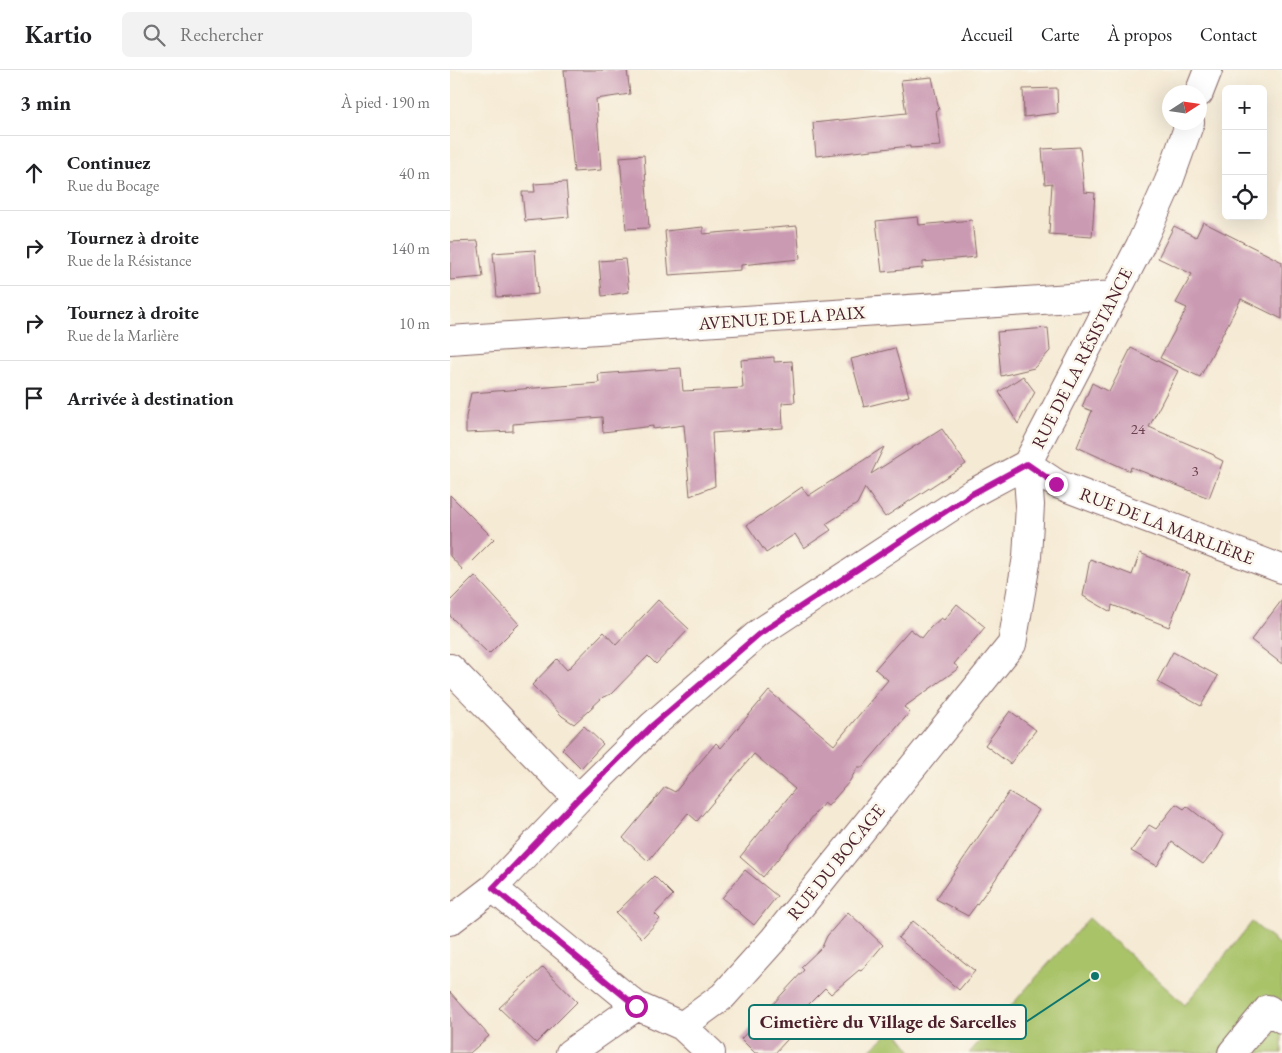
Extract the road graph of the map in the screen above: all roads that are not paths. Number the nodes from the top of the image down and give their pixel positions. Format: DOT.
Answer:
graph roads {
  1 [pos="1208,70"];
  2 [pos="1203,85"];
  3 [pos="1187,130"];
  4 [pos="1115,295"];
  5 [pos="450,340"];
  6 [pos="1027,464"];
  7 [pos="1282,569"];
  8 [pos="450,668"];
  9 [pos="578,799"];
  10 [pos="493,888"];
  11 [pos="450,922"];
  12 [pos="636,1006"];
  13 [pos="1282,1019"];
  14 [pos="682,1026"];
  15 [pos="570,1053"];
  16 [pos="711,1053"];
  17 [pos="1232,1053"];
  1 -- 2 [label="street"];
  3 -- 4 [label="street, RUE DE LA RÉSISTANCE"];
  4 -- 5 [label="street, AVENUE DE LA PAIX"];
  4 -- 6 [label="street, RUE DE LA RÉSISTANCE"];
  6 -- 7 [label="street, RUE DE LA MARLIÈRE"];
  6 -- 9 [label="street, RUE DE LA RÉSISTANCE"];
  6 -- 14 [label="street, RUE DU BOCAGE"];
  8 -- 9 [label="street"];
  9 -- 10 [label="street, RUE DE LA RÉSISTANCE"];
  10 -- 11 [label="street, RUE DE LA RÉSISTANCE"];
  10 -- 12 [label="street"];
  12 -- 14 [label="street"];
  12 -- 15 [label="street"];
  13 -- 17 [label="street"];
  14 -- 16 [label="street"];
}
